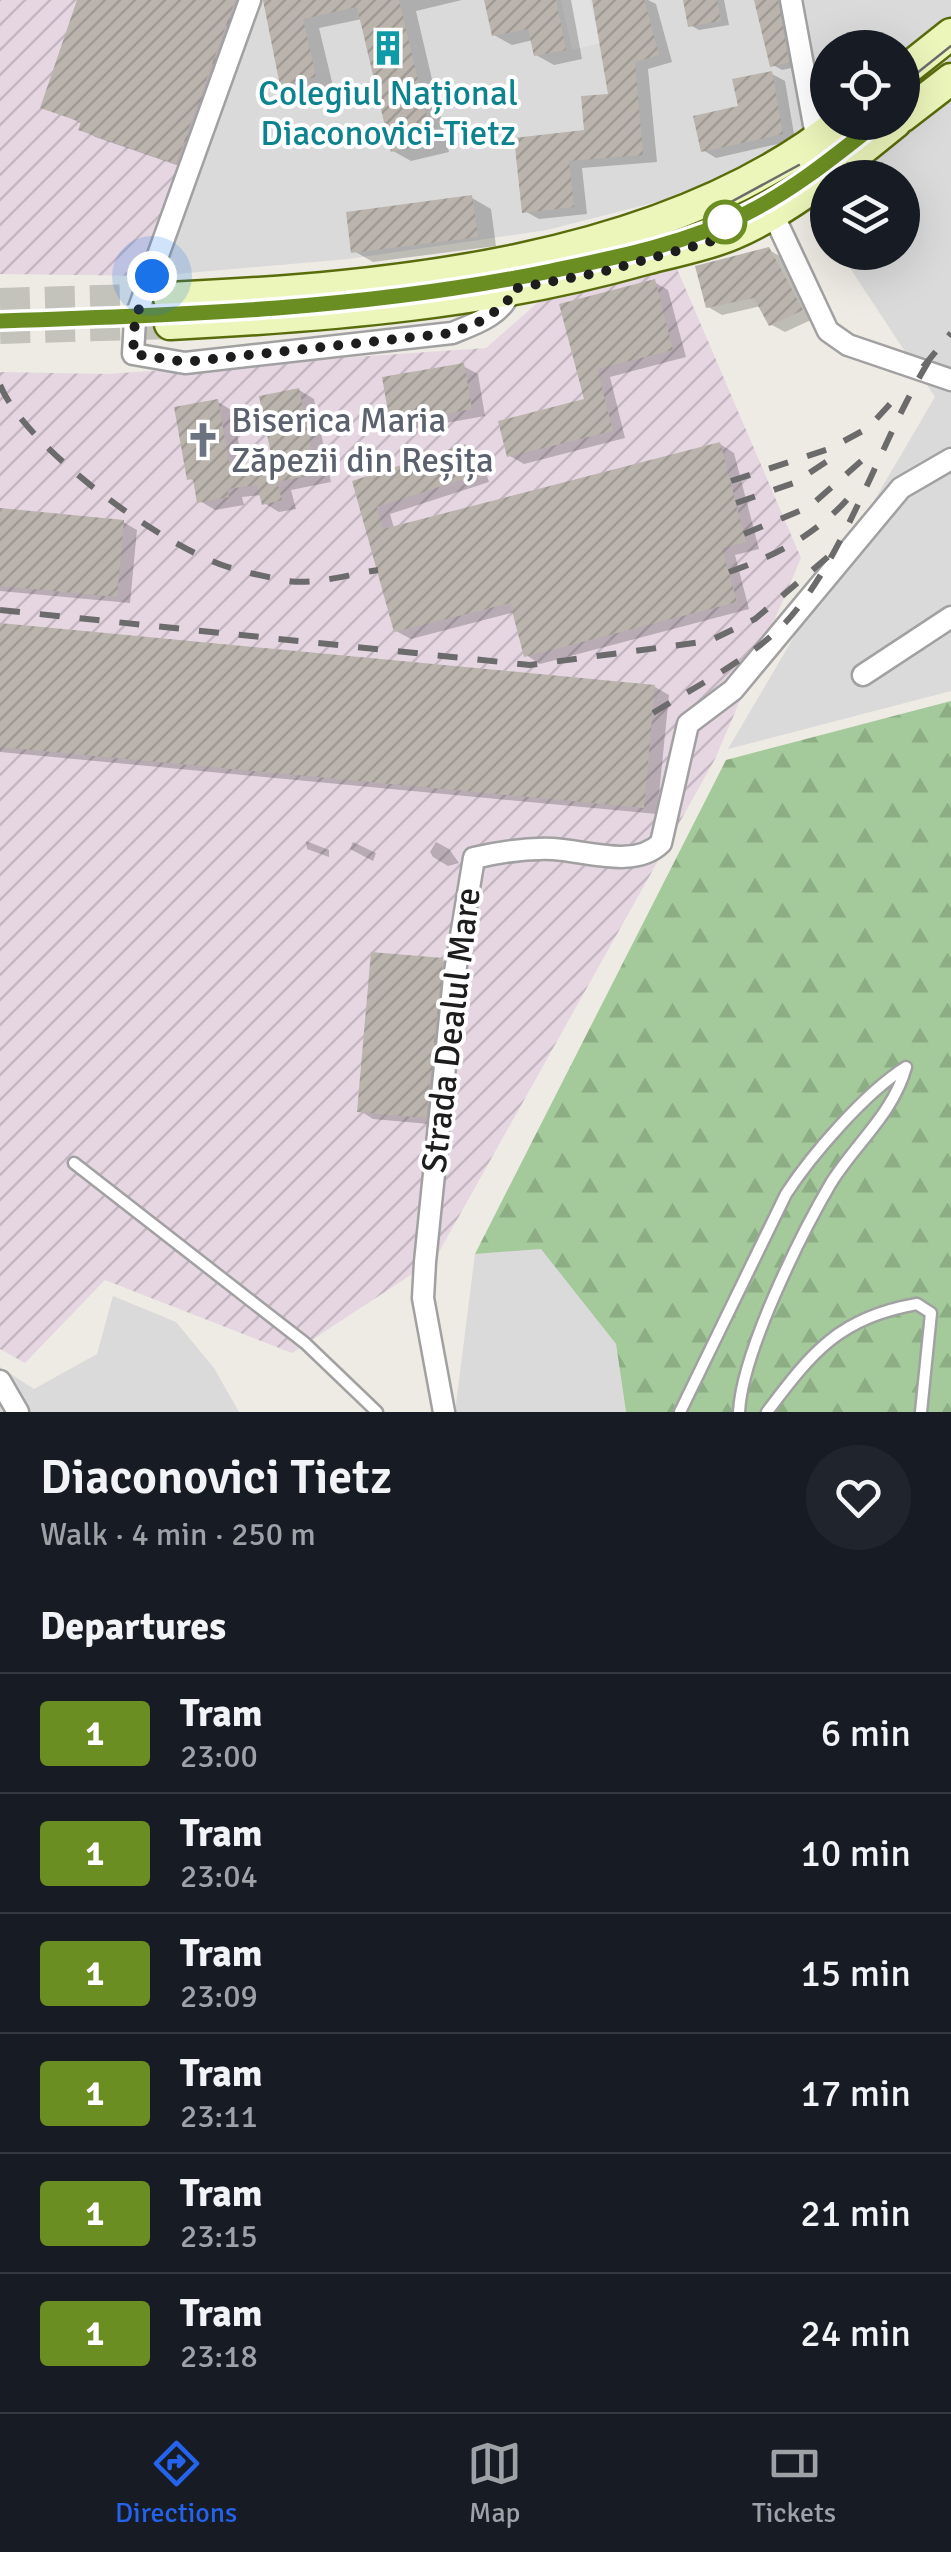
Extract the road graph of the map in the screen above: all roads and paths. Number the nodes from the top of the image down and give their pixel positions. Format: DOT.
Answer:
graph roads {
  1 [pos="250,0"];
  2 [pos="791,0"];
  3 [pos="951,34"];
  4 [pos="920,59"];
  5 [pos="810,66"];
  6 [pos="951,79"];
  7 [pos="920,104"];
  8 [pos="815,140"];
  9 [pos="872,140"];
  10 [pos="773,214"];
  11 [pos="512,289"];
  12 [pos="951,380"];
  13 [pos="951,459"];
  14 [pos="951,617"];
  15 [pos="863,675"];
  16 [pos="74,1162"];
  17 [pos="0,1380"];
  18 [pos="18,1412"];
  19 [pos="377,1412"];
  20 [pos="444,1412"];
  21 [pos="680,1412"];
  22 [pos="739,1412"];
  23 [pos="768,1412"];
  24 [pos="922,1412"];
  1 -- 11 [label="street"];
  2 -- 5 [label="street"];
  3 -- 4 [label="main road"];
  6 -- 7 [label="main road"];
  8 -- 11 [label="main road"];
  9 -- 10 [label="main road"];
  10 -- 11 [label="main road"];
  10 -- 12 [label="street"];
  13 -- 20 [label="street, Strada Dealul Mare"];
  14 -- 15 [label="street"];
  16 -- 19 [label="lane"];
  17 -- 18 [label="street"];
  21 -- 22 [label="lane"];
  23 -- 24 [label="lane"];
}
